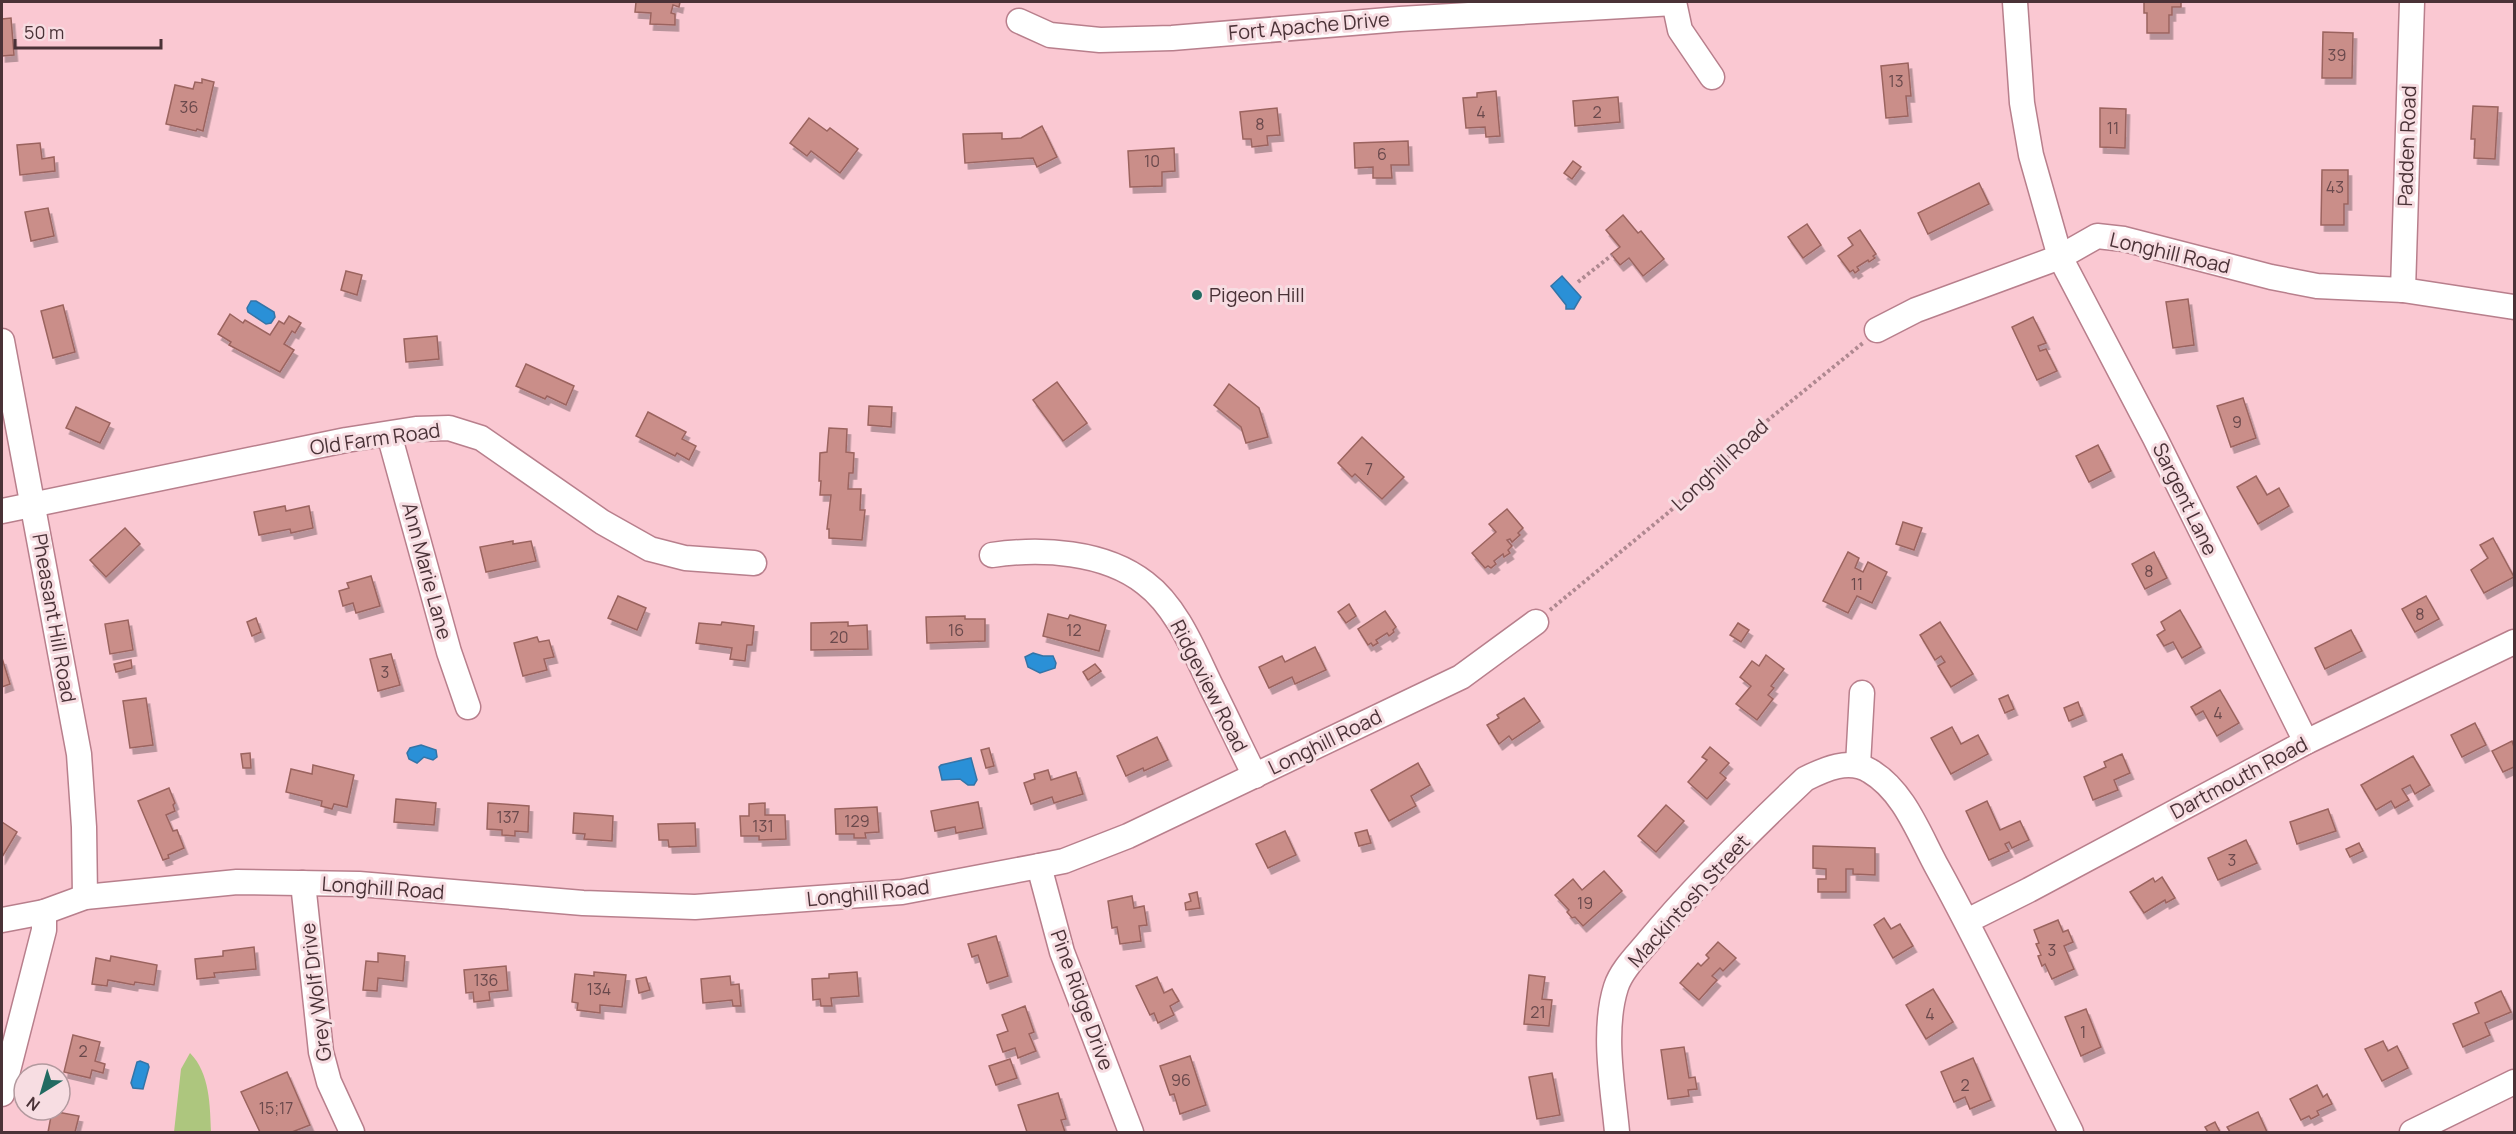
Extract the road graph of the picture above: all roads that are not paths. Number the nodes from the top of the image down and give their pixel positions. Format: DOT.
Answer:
graph roads {
  1 [pos="1674,2"];
  2 [pos="2015,2"];
  3 [pos="2412,2"];
  4 [pos="1019,21"];
  5 [pos="1712,77"];
  6 [pos="2060,257"];
  7 [pos="2403,290"];
  8 [pos="2514,307"];
  9 [pos="1877,330"];
  10 [pos="2,341"];
  11 [pos="389,434"];
  12 [pos="34,506"];
  13 [pos="2,511"];
  14 [pos="992,555"];
  15 [pos="754,563"];
  16 [pos="1536,622"];
  17 [pos="2514,642"];
  18 [pos="1862,693"];
  19 [pos="468,707"];
  20 [pos="2306,742"];
  21 [pos="1858,765"];
  22 [pos="1255,776"];
  23 [pos="1039,866"];
  24 [pos="303,883"];
  25 [pos="85,897"];
  26 [pos="44,912"];
  27 [pos="2,920"];
  28 [pos="1967,921"];
  29 [pos="2514,1082"];
  30 [pos="2,1094"];
  31 [pos="352,1132"];
  32 [pos="1131,1132"];
  33 [pos="1617,1132"];
  34 [pos="2071,1132"];
  35 [pos="2412,1132"];
  1 -- 4 [label="street, Fort Apache Drive"];
  1 -- 5 [label="street"];
  2 -- 6 [label="street, Sargent Lane"];
  3 -- 7 [label="street, Padden Road"];
  6 -- 7 [label="street, Longhill Road"];
  6 -- 9 [label="street, Longhill Road"];
  6 -- 20 [label="street, Sargent Lane"];
  7 -- 8 [label="street, Longhill Road"];
  10 -- 12 [label="street, Pheasant Hill Road"];
  11 -- 12 [label="street, Old Farm Road"];
  11 -- 15 [label="street, Old Farm Road"];
  11 -- 19 [label="street, Ann Marie Lane"];
  12 -- 13 [label="street, Old Farm Road"];
  12 -- 25 [label="street, Pheasant Hill Road"];
  14 -- 22 [label="street, Ridgeview Road"];
  16 -- 22 [label="street, Longhill Road"];
  17 -- 20 [label="street, Dartmouth Road"];
  18 -- 21 [label="street"];
  20 -- 28 [label="street, Dartmouth Road"];
  21 -- 28 [label="street"];
  21 -- 33 [label="street, Mackintosh Street"];
  22 -- 23 [label="street, Longhill Road"];
  23 -- 24 [label="street, Longhill Road"];
  23 -- 32 [label="street, Pine Ridge Drive"];
  24 -- 25 [label="street, Longhill Road"];
  24 -- 31 [label="street, Grey Wolf Drive"];
  25 -- 26 [label="street, Longhill Road"];
  26 -- 27 [label="street, Longhill Road"];
  26 -- 30 [label="street"];
  28 -- 34 [label="street"];
  29 -- 35 [label="street"];
}
